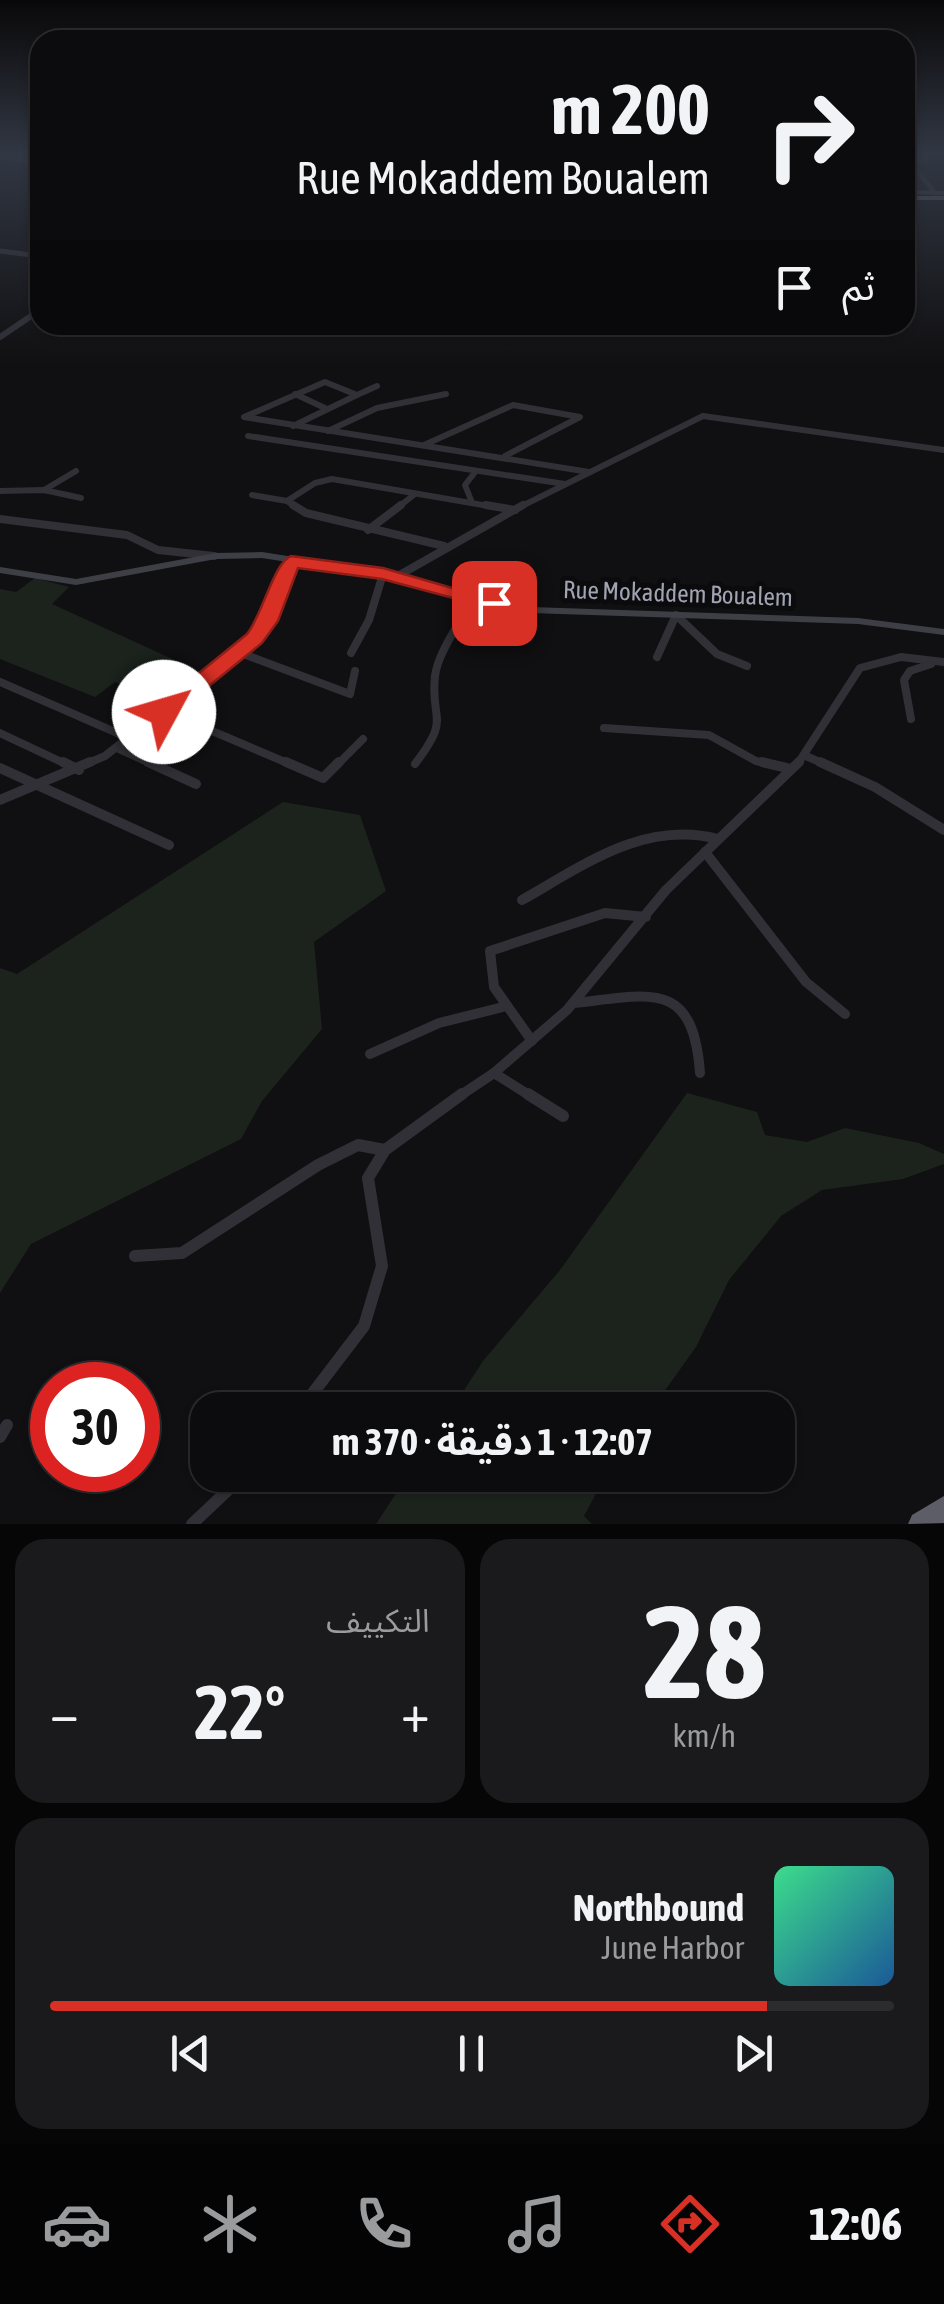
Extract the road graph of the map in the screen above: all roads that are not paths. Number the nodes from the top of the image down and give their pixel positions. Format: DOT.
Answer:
graph roads {
  1 [pos="0,251"];
  2 [pos="30,255"];
  3 [pos="30,317"];
  4 [pos="0,337"];
  5 [pos="377,386"];
  6 [pos="295,394"];
  7 [pos="358,394"];
  8 [pos="446,394"];
  9 [pos="327,409"];
  10 [pos="292,426"];
  11 [pos="325,431"];
  12 [pos="248,436"];
  13 [pos="312,445"];
  14 [pos="424,445"];
  15 [pos="944,450"];
  16 [pos="502,457"];
  17 [pos="476,470"];
  18 [pos="76,471"];
  19 [pos="592,472"];
  20 [pos="568,484"];
  21 [pos="0,490"];
  22 [pos="16,490"];
  23 [pos="44,490"];
  24 [pos="416,494"];
  25 [pos="252,495"];
  26 [pos="81,498"];
  27 [pos="0,499"];
  28 [pos="471,500"];
  29 [pos="287,501"];
  30 [pos="515,510"];
  31 [pos="0,519"];
  32 [pos="368,530"];
  33 [pos="444,546"];
  34 [pos="214,556"];
  35 [pos="291,561"];
  36 [pos="0,570"];
  37 [pos="383,574"];
  38 [pos="396,577"];
  39 [pos="474,597"];
  40 [pos="676,615"];
  41 [pos="944,632"];
  42 [pos="238,652"];
  43 [pos="351,653"];
  44 [pos="658,657"];
  45 [pos="941,662"];
  46 [pos="747,666"];
  47 [pos="355,671"];
  48 [pos="0,682"];
  49 [pos="164,712"];
  50 [pos="911,719"];
  51 [pos="604,728"];
  52 [pos="0,733"];
  53 [pos="131,738"];
  54 [pos="363,740"];
  55 [pos="117,748"];
  56 [pos="806,756"];
  57 [pos="415,764"];
  58 [pos="0,768"];
  59 [pos="79,770"];
  60 [pos="791,770"];
  61 [pos="196,784"];
  62 [pos="37,785"];
  63 [pos="0,800"];
  64 [pos="944,830"];
  65 [pos="718,839"];
  66 [pos="169,845"];
  67 [pos="705,852"];
  68 [pos="522,900"];
  69 [pos="646,917"];
  70 [pos="573,1003"];
  71 [pos="502,1006"];
  72 [pos="845,1014"];
  73 [pos="532,1041"];
  74 [pos="370,1054"];
  75 [pos="494,1073"];
  76 [pos="700,1073"];
  77 [pos="563,1116"];
  78 [pos="385,1150"];
  79 [pos="134,1256"];
  80 [pos="314,1392"];
  81 [pos="226,1492"];
  82 [pos="944,1508"];
  83 [pos="192,1524"];
  84 [pos="921,1524"];
  1 -- 2 [label="street"];
  3 -- 4 [label="street"];
  5 -- 7 [label="street"];
  6 -- 7 [label="street"];
  6 -- 9 [label="street"];
  6 -- 10 [label="street"];
  7 -- 9 [label="street"];
  8 -- 11 [label="street"];
  9 -- 10 [label="street"];
  10 -- 11 [label="street"];
  11 -- 13 [label="street"];
  11 -- 14 [label="street"];
  12 -- 13 [label="street"];
  13 -- 17 [label="street"];
  14 -- 16 [label="street"];
  14 -- 16 [label="street"];
  15 -- 19 [label="street"];
  16 -- 19 [label="street"];
  17 -- 20 [label="street"];
  17 -- 28 [label="street"];
  18 -- 23 [label="street"];
  19 -- 20 [label="street"];
  20 -- 30 [label="street"];
  21 -- 22 [label="street"];
  22 -- 23 [label="street"];
  22 -- 27 [label="street"];
  23 -- 26 [label="street"];
  24 -- 28 [label="street"];
  24 -- 29 [label="street"];
  24 -- 32 [label="street"];
  25 -- 29 [label="street"];
  28 -- 30 [label="street"];
  29 -- 32 [label="street"];
  30 -- 33 [label="street"];
  31 -- 34 [label="street"];
  32 -- 33 [label="street"];
  33 -- 38 [label="street"];
  34 -- 35 [label="street, Rue Mokaddem Boualem"];
  34 -- 36 [label="street, Rue Mokaddem Boualem"];
  35 -- 37 [label="street, Rue Mokaddem Boualem"];
  35 -- 42 [label="street"];
  37 -- 38 [label="street, Rue Mokaddem Boualem"];
  37 -- 43 [label="street"];
  38 -- 39 [label="street, Rue Mokaddem Boualem"];
  39 -- 40 [label="street, Rue Mokaddem Boualem"];
  39 -- 57 [label="street"];
  40 -- 41 [label="street, Rue Mokaddem Boualem"];
  40 -- 44 [label="street"];
  40 -- 46 [label="street"];
  42 -- 47 [label="street"];
  42 -- 49 [label="street"];
  45 -- 50 [label="street"];
  45 -- 56 [label="street"];
  48 -- 53 [label="street"];
  49 -- 53 [label="street"];
  49 -- 54 [label="street"];
  51 -- 60 [label="street"];
  52 -- 59 [label="street"];
  53 -- 55 [label="street"];
  55 -- 59 [label="street"];
  55 -- 61 [label="street"];
  56 -- 60 [label="street"];
  56 -- 64 [label="street"];
  58 -- 62 [label="street"];
  59 -- 62 [label="street"];
  60 -- 65 [label="street"];
  62 -- 63 [label="street"];
  62 -- 66 [label="street"];
  65 -- 67 [label="street"];
  65 -- 68 [label="street"];
  67 -- 69 [label="street"];
  67 -- 72 [label="street"];
  69 -- 70 [label="street"];
  69 -- 71 [label="street"];
  70 -- 73 [label="street"];
  70 -- 76 [label="street"];
  71 -- 73 [label="street"];
  71 -- 74 [label="street"];
  73 -- 75 [label="street"];
  75 -- 77 [label="street"];
  75 -- 78 [label="street"];
  78 -- 79 [label="street"];
  78 -- 80 [label="street"];
  81 -- 83 [label="street"];
  82 -- 84 [label="highway"];
}
